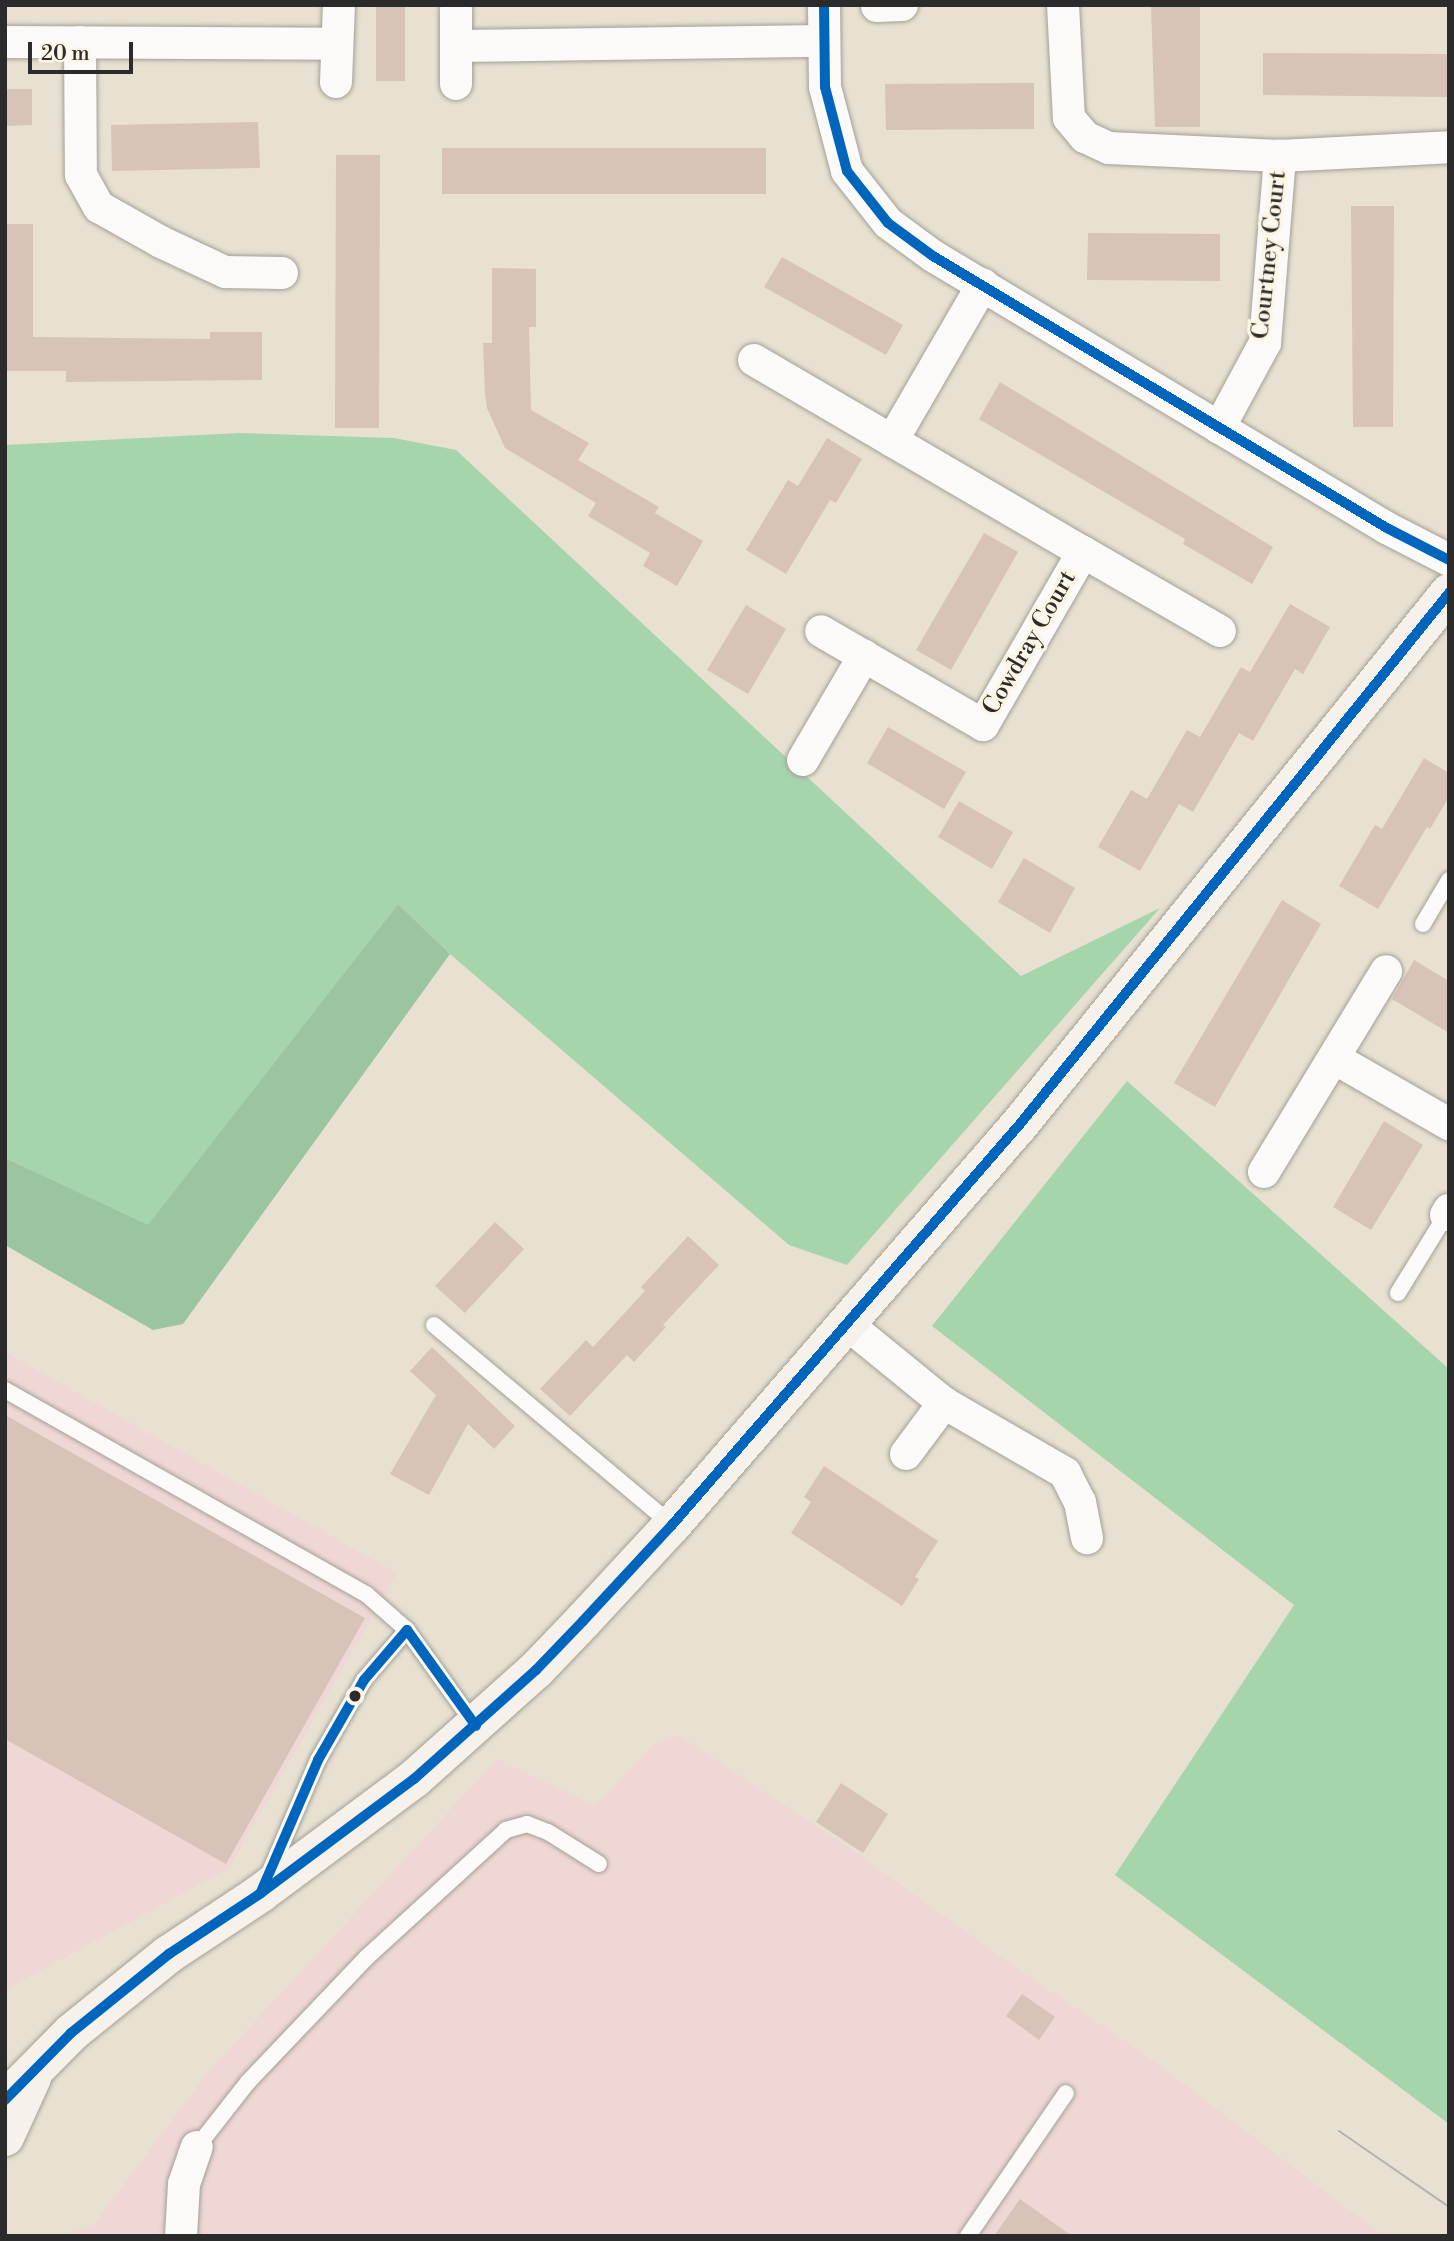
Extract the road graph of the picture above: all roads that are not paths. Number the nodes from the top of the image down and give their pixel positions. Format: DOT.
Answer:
graph roads {
  1 [pos="339,5"];
  2 [pos="824,5"];
  3 [pos="902,5"];
  4 [pos="1063,5"];
  5 [pos="877,6"];
  6 [pos="456,10"];
  7 [pos="822,41"];
  8 [pos="5,42"];
  9 [pos="80,42"];
  10 [pos="337,44"];
  11 [pos="456,46"];
  12 [pos="336,82"];
  13 [pos="456,84"];
  14 [pos="1449,147"];
  15 [pos="1280,156"];
  16 [pos="282,273"];
  17 [pos="983,284"];
  18 [pos="754,360"];
  19 [pos="1219,428"];
  20 [pos="892,441"];
  21 [pos="1083,552"];
  22 [pos="1449,560"];
  23 [pos="1449,593"];
  24 [pos="821,631"];
  25 [pos="1220,631"];
  26 [pos="864,656"];
  27 [pos="803,760"];
  28 [pos="1449,880"];
  29 [pos="1423,924"];
  30 [pos="1386,971"];
  31 [pos="1334,1058"];
  32 [pos="1449,1124"];
  33 [pos="1264,1172"];
  34 [pos="1447,1213"];
  35 [pos="1398,1293"];
  36 [pos="847,1324"];
  37 [pos="434,1325"];
  38 [pos="5,1390"];
  39 [pos="944,1403"];
  40 [pos="906,1454"];
  41 [pos="672,1525"];
  42 [pos="1087,1538"];
  43 [pos="407,1630"];
  44 [pos="476,1726"];
  45 [pos="599,1864"];
  46 [pos="261,1893"];
  47 [pos="20,2068"];
  48 [pos="1066,2093"];
  49 [pos="5,2100"];
  50 [pos="5,2137"];
  51 [pos="197,2147"];
  52 [pos="181,2236"];
  53 [pos="968,2236"];
  1 -- 10 [label="street"];
  2 -- 7 [label="street"];
  3 -- 5 [label="street"];
  4 -- 15 [label="street, Courtney Court"];
  6 -- 11 [label="street"];
  7 -- 11 [label="street"];
  7 -- 17 [label="street"];
  8 -- 9 [label="street"];
  9 -- 10 [label="street"];
  9 -- 16 [label="street"];
  10 -- 12 [label="street"];
  11 -- 13 [label="street"];
  14 -- 15 [label="street, Courtney Court"];
  15 -- 19 [label="street, Courtney Court"];
  17 -- 19 [label="street"];
  17 -- 20 [label="street"];
  18 -- 20 [label="street, Cowdray Court"];
  19 -- 22 [label="street"];
  20 -- 21 [label="street, Cowdray Court"];
  21 -- 25 [label="street, Cowdray Court"];
  21 -- 26 [label="street, Cowdray Court"];
  23 -- 36 [label="street"];
  24 -- 26 [label="street, Cowdray Court"];
  26 -- 27 [label="street"];
  28 -- 29 [label="lane"];
  30 -- 31 [label="street"];
  31 -- 32 [label="street"];
  31 -- 33 [label="street"];
  34 -- 35 [label="lane"];
  36 -- 39 [label="street"];
  36 -- 41 [label="street"];
  37 -- 41 [label="lane"];
  38 -- 43 [label="lane"];
  39 -- 40 [label="street"];
  39 -- 42 [label="street"];
  41 -- 44 [label="street"];
  43 -- 44 [label="lane"];
  43 -- 46 [label="lane"];
  44 -- 46 [label="street"];
  45 -- 51 [label="lane"];
  46 -- 47 [label="street"];
  47 -- 49 [label="street"];
  47 -- 50 [label="street"];
  48 -- 53 [label="lane"];
  51 -- 52 [label="street"];
}
